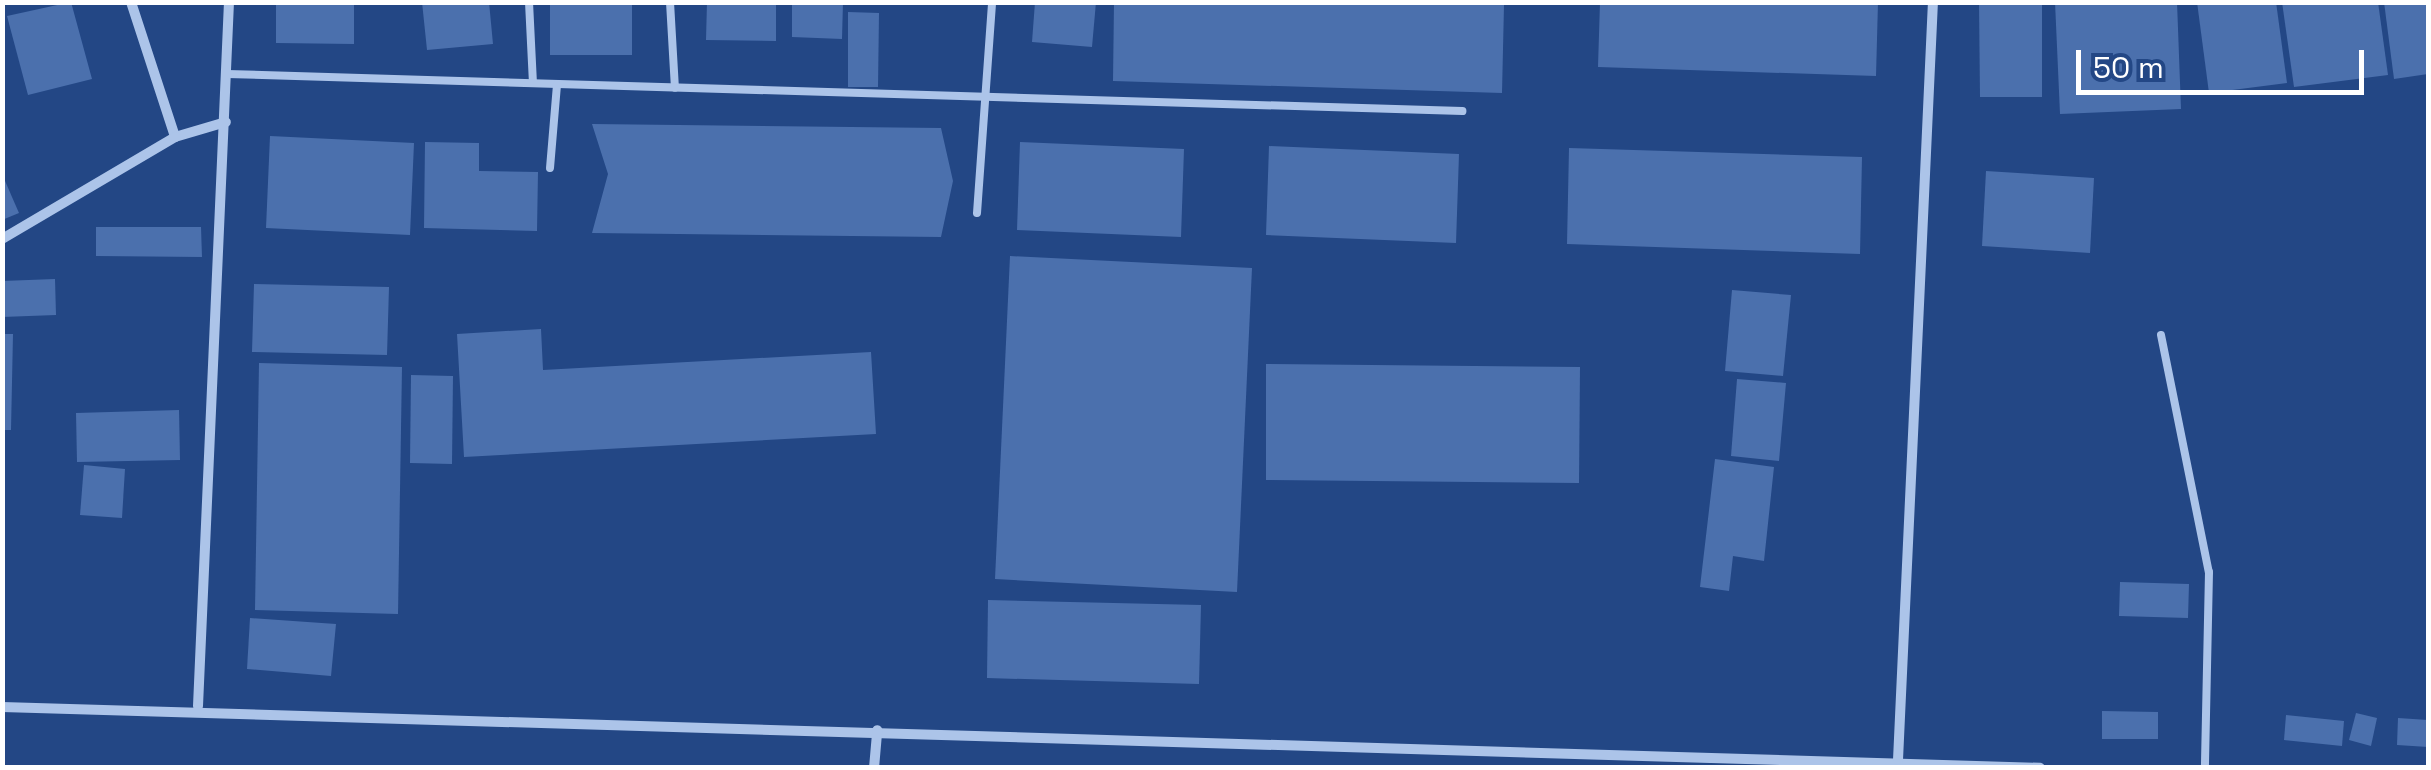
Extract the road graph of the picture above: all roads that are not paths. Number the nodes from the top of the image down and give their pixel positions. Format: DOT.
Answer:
graph roads {
  1 [pos="131,2"];
  2 [pos="229,2"];
  3 [pos="529,2"];
  4 [pos="670,2"];
  5 [pos="992,2"];
  6 [pos="1933,2"];
  7 [pos="227,74"];
  8 [pos="533,83"];
  9 [pos="558,84"];
  10 [pos="674,88"];
  11 [pos="984,97"];
  12 [pos="1462,111"];
  13 [pos="226,122"];
  14 [pos="175,137"];
  15 [pos="550,168"];
  16 [pos="977,213"];
  17 [pos="2,239"];
  18 [pos="2160,335"];
  19 [pos="198,706"];
  20 [pos="2,707"];
  21 [pos="876,730"];
  22 [pos="1898,760"];
  23 [pos="874,768"];
  24 [pos="2040,768"];
  25 [pos="2206,768"];
  1 -- 14 [label="street"];
  2 -- 7 [label="street"];
  3 -- 8 [label="lane"];
  4 -- 10 [label="lane"];
  5 -- 11 [label="lane"];
  6 -- 22 [label="street"];
  7 -- 8 [label="lane"];
  7 -- 13 [label="street"];
  8 -- 9 [label="lane"];
  9 -- 10 [label="lane"];
  9 -- 15 [label="lane"];
  10 -- 11 [label="lane"];
  11 -- 12 [label="lane"];
  11 -- 16 [label="lane"];
  13 -- 14 [label="street"];
  13 -- 19 [label="street"];
  14 -- 17 [label="street"];
  18 -- 25 [label="lane"];
  19 -- 20 [label="street"];
  19 -- 21 [label="street"];
  21 -- 22 [label="street"];
  21 -- 23 [label="street"];
  22 -- 24 [label="street"];
}
